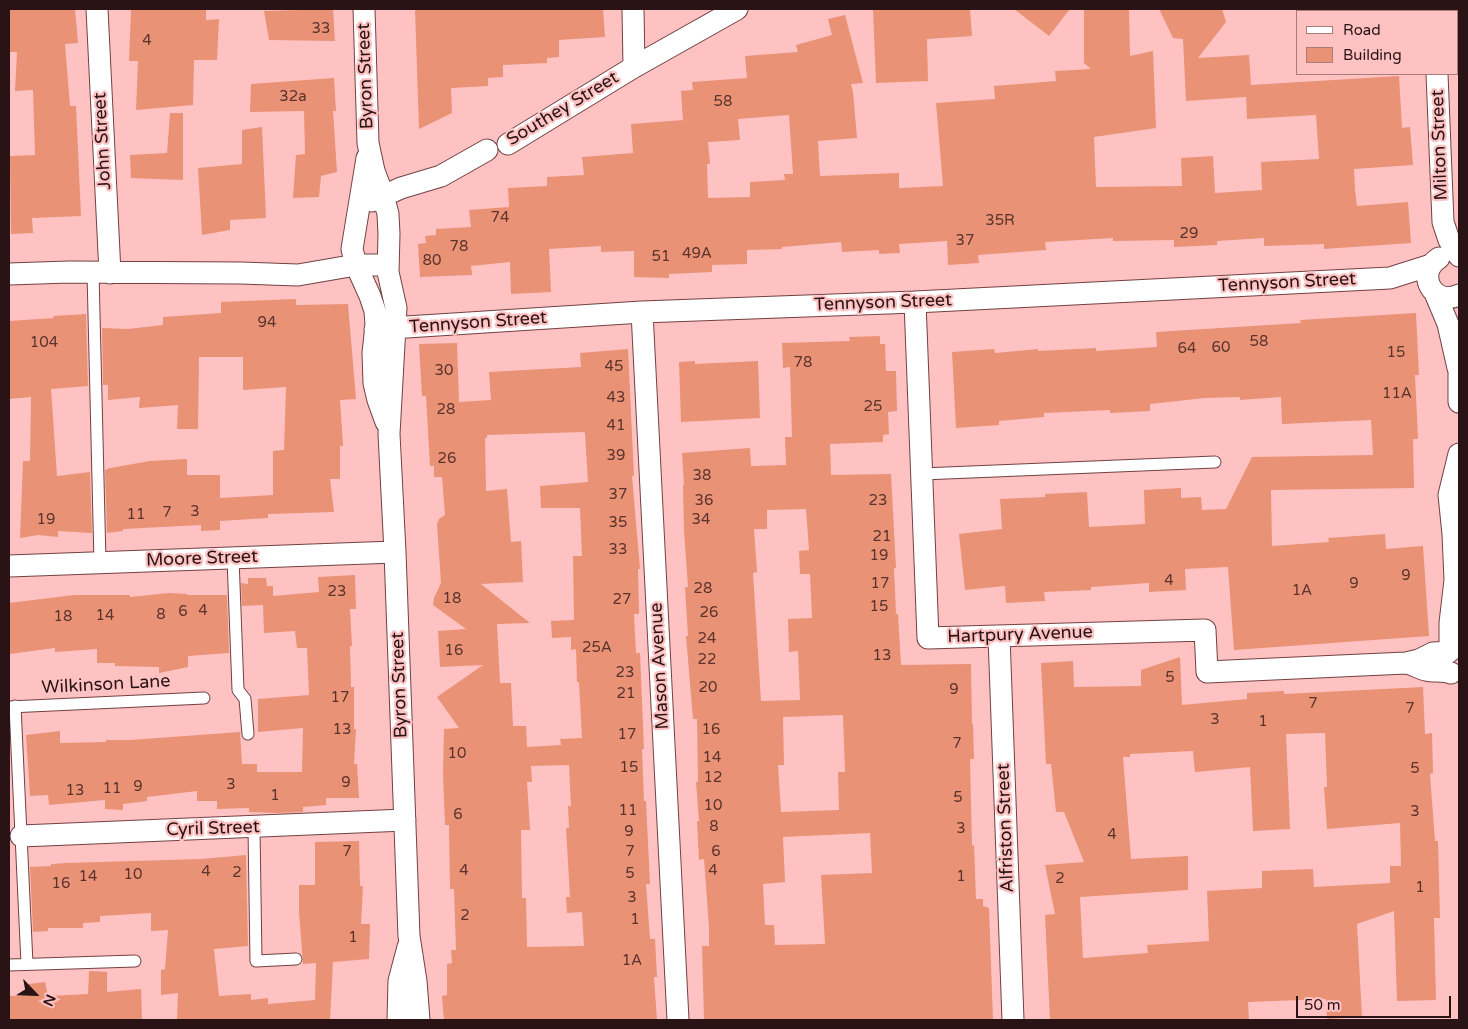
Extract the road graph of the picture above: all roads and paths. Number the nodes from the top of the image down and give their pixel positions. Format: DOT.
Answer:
graph roads {
  1 [pos="97,9"];
  2 [pos="364,9"];
  3 [pos="633,9"];
  4 [pos="737,9"];
  5 [pos="634,67"];
  6 [pos="1437,75"];
  7 [pos="368,143"];
  8 [pos="508,144"];
  9 [pos="487,150"];
  10 [pos="383,195"];
  11 [pos="360,205"];
  12 [pos="1443,215"];
  13 [pos="1459,257"];
  14 [pos="1433,263"];
  15 [pos="356,265"];
  16 [pos="387,265"];
  17 [pos="102,273"];
  18 [pos="9,274"];
  19 [pos="1390,278"];
  20 [pos="1434,291"];
  21 [pos="1459,295"];
  22 [pos="915,302"];
  23 [pos="642,312"];
  24 [pos="385,329"];
  25 [pos="1459,361"];
  26 [pos="1459,402"];
  27 [pos="1459,454"];
  28 [pos="1215,462"];
  29 [pos="922,474"];
  30 [pos="1459,505"];
  31 [pos="1453,534"];
  32 [pos="395,552"];
  33 [pos="233,558"];
  34 [pos="100,562"];
  35 [pos="9,566"];
  36 [pos="1457,590"];
  37 [pos="999,636"];
  38 [pos="1454,665"];
  39 [pos="204,698"];
  40 [pos="12,707"];
  41 [pos="248,734"];
  42 [pos="405,820"];
  43 [pos="254,828"];
  44 [pos="21,836"];
  45 [pos="409,936"];
  46 [pos="296,959"];
  47 [pos="135,961"];
  48 [pos="27,964"];
  49 [pos="9,965"];
  50 [pos="398,1020"];
  51 [pos="419,1020"];
  52 [pos="678,1020"];
  53 [pos="1013,1020"];
  1 -- 17 [label="street, John Street"];
  2 -- 7 [label="street, Byron Street"];
  3 -- 5 [label="street"];
  4 -- 5 [label="street, Southey Street"];
  5 -- 8 [label="street, Southey Street"];
  6 -- 12 [label="street, Milton Street"];
  7 -- 10 [label="street, Byron Street"];
  7 -- 11 [label="street, Byron Street"];
  8 -- 9 [label="lane, Southey Street"];
  9 -- 10 [label="street, Southey Street"];
  10 -- 11 [label="street, Southey Street"];
  10 -- 16 [label="street, Byron Street"];
  11 -- 15 [label="street, Byron Street"];
  12 -- 13 [label="street, Milton Street"];
  12 -- 14 [label="street, Milton Street"];
  13 -- 14 [label="street, Tennyson Street"];
  14 -- 19 [label="street, Tennyson Street"];
  14 -- 20 [label="street, Milton Street"];
  15 -- 16 [label="street"];
  15 -- 17 [label="street"];
  15 -- 24 [label="street, Byron Street"];
  16 -- 24 [label="street, Byron Street"];
  17 -- 18 [label="street"];
  17 -- 34 [label="lane"];
  19 -- 20 [label="street, Tennyson Street"];
  19 -- 22 [label="street, Tennyson Street"];
  20 -- 21 [label="street, Tennyson Street"];
  20 -- 25 [label="street"];
  22 -- 23 [label="street, Tennyson Street"];
  22 -- 29 [label="street, Hartpury Avenue"];
  23 -- 24 [label="street, Tennyson Street"];
  23 -- 52 [label="street, Mason Avenue"];
  24 -- 32 [label="street, Byron Street"];
  25 -- 26 [label="street"];
  27 -- 31 [label="street"];
  28 -- 29 [label="lane"];
  29 -- 37 [label="street, Hartpury Avenue"];
  30 -- 31 [label="street"];
  31 -- 36 [label="street"];
  32 -- 33 [label="street, Moore Street"];
  32 -- 42 [label="street, Byron Street"];
  33 -- 34 [label="street, Moore Street"];
  33 -- 41 [label="lane"];
  34 -- 35 [label="street, Moore Street"];
  36 -- 38 [label="street"];
  37 -- 38 [label="street, Hartpury Avenue"];
  37 -- 53 [label="street, Alfriston Street"];
  39 -- 40 [label="lane, Wilkinson Lane"];
  40 -- 44 [label="lane"];
  42 -- 43 [label="street, Cyril Street"];
  42 -- 45 [label="street, Byron Street"];
  43 -- 44 [label="street, Cyril Street"];
  43 -- 46 [label="lane"];
  44 -- 48 [label="lane"];
  45 -- 50 [label="street, Byron Street"];
  45 -- 51 [label="street, Byron Street"];
  47 -- 48 [label="lane"];
  48 -- 49 [label="lane"];
}
